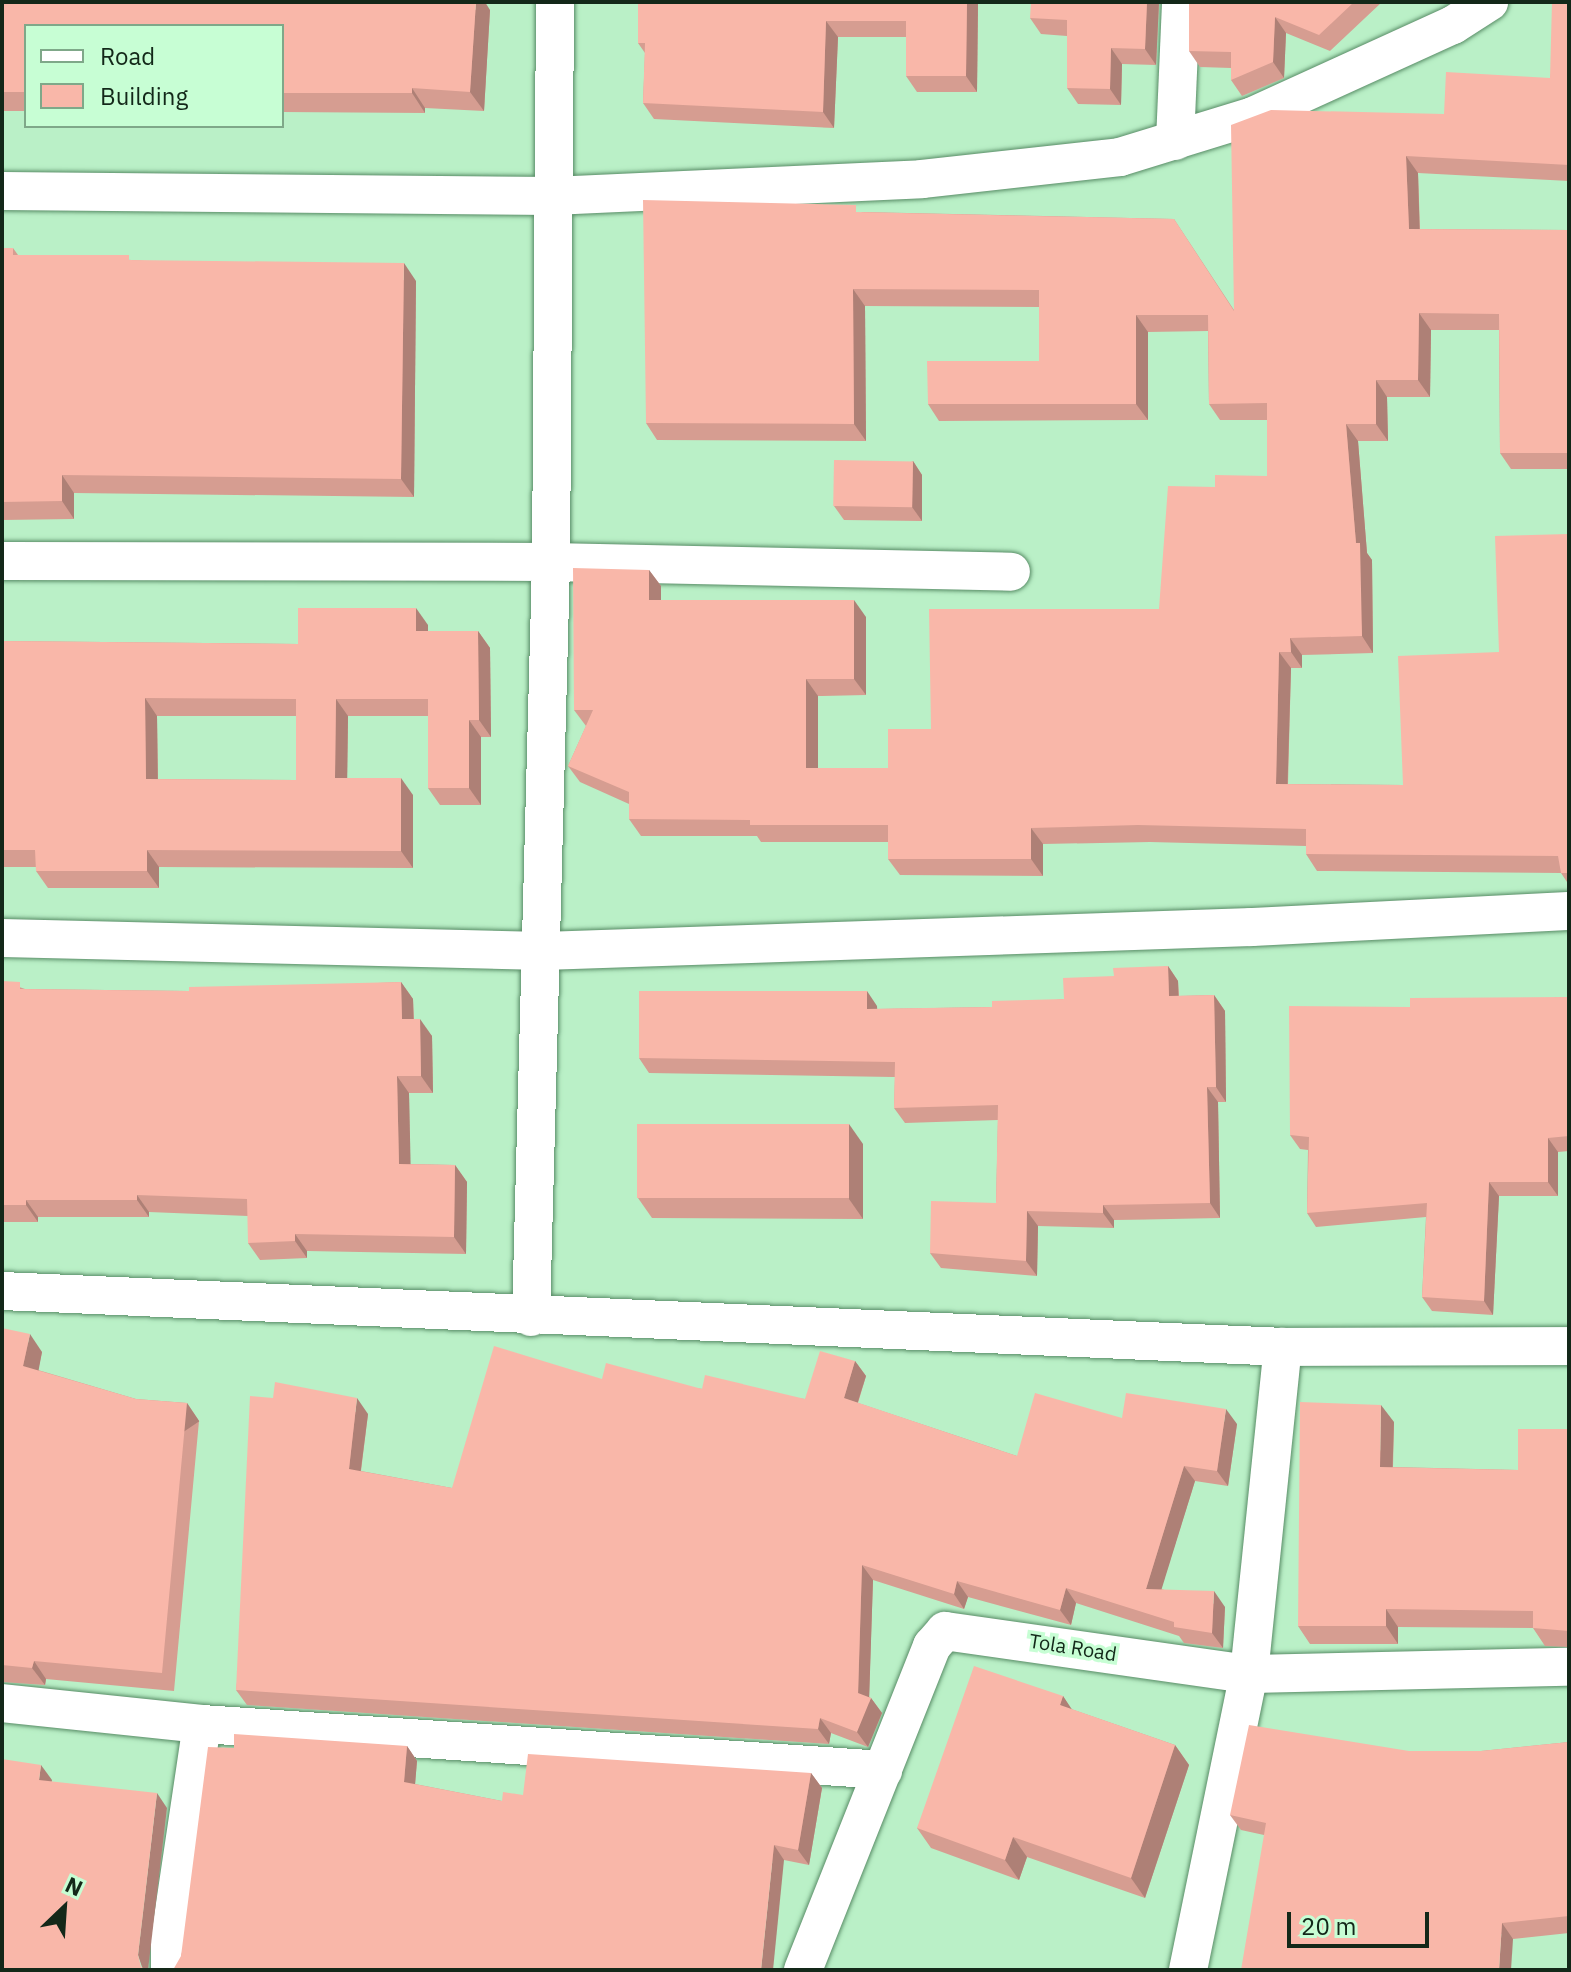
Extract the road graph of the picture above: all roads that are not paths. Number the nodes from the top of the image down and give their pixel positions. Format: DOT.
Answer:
graph roads {
  1 [pos="555,2"];
  2 [pos="1181,2"];
  3 [pos="1489,2"];
  4 [pos="1175,141"];
  5 [pos="2,191"];
  6 [pos="552,196"];
  7 [pos="2,561"];
  8 [pos="551,562"];
  9 [pos="1011,572"];
  10 [pos="1569,911"];
  11 [pos="2,938"];
  12 [pos="543,951"];
  13 [pos="2,1291"];
  14 [pos="531,1317"];
  15 [pos="1569,1346"];
  16 [pos="1283,1347"];
  17 [pos="1569,1667"];
  18 [pos="1249,1674"];
  19 [pos="2,1703"];
  20 [pos="202,1724"];
  21 [pos="883,1770"];
  22 [pos="170,1970"];
  23 [pos="803,1970"];
  24 [pos="1188,1970"];
  1 -- 6 [label="street"];
  2 -- 4 [label="street"];
  3 -- 4 [label="street"];
  4 -- 6 [label="street"];
  5 -- 6 [label="street"];
  6 -- 8 [label="street"];
  7 -- 8 [label="street"];
  8 -- 9 [label="street"];
  8 -- 12 [label="street"];
  10 -- 12 [label="street"];
  11 -- 12 [label="street"];
  12 -- 14 [label="street"];
  13 -- 14 [label="street"];
  14 -- 16 [label="street"];
  15 -- 16 [label="street"];
  16 -- 18 [label="street"];
  17 -- 18 [label="street, Tola Road"];
  18 -- 21 [label="street, Tola Road"];
  18 -- 24 [label="street"];
  19 -- 20 [label="street"];
  20 -- 21 [label="street"];
  20 -- 22 [label="street"];
  21 -- 23 [label="street, Tola Road"];
}
